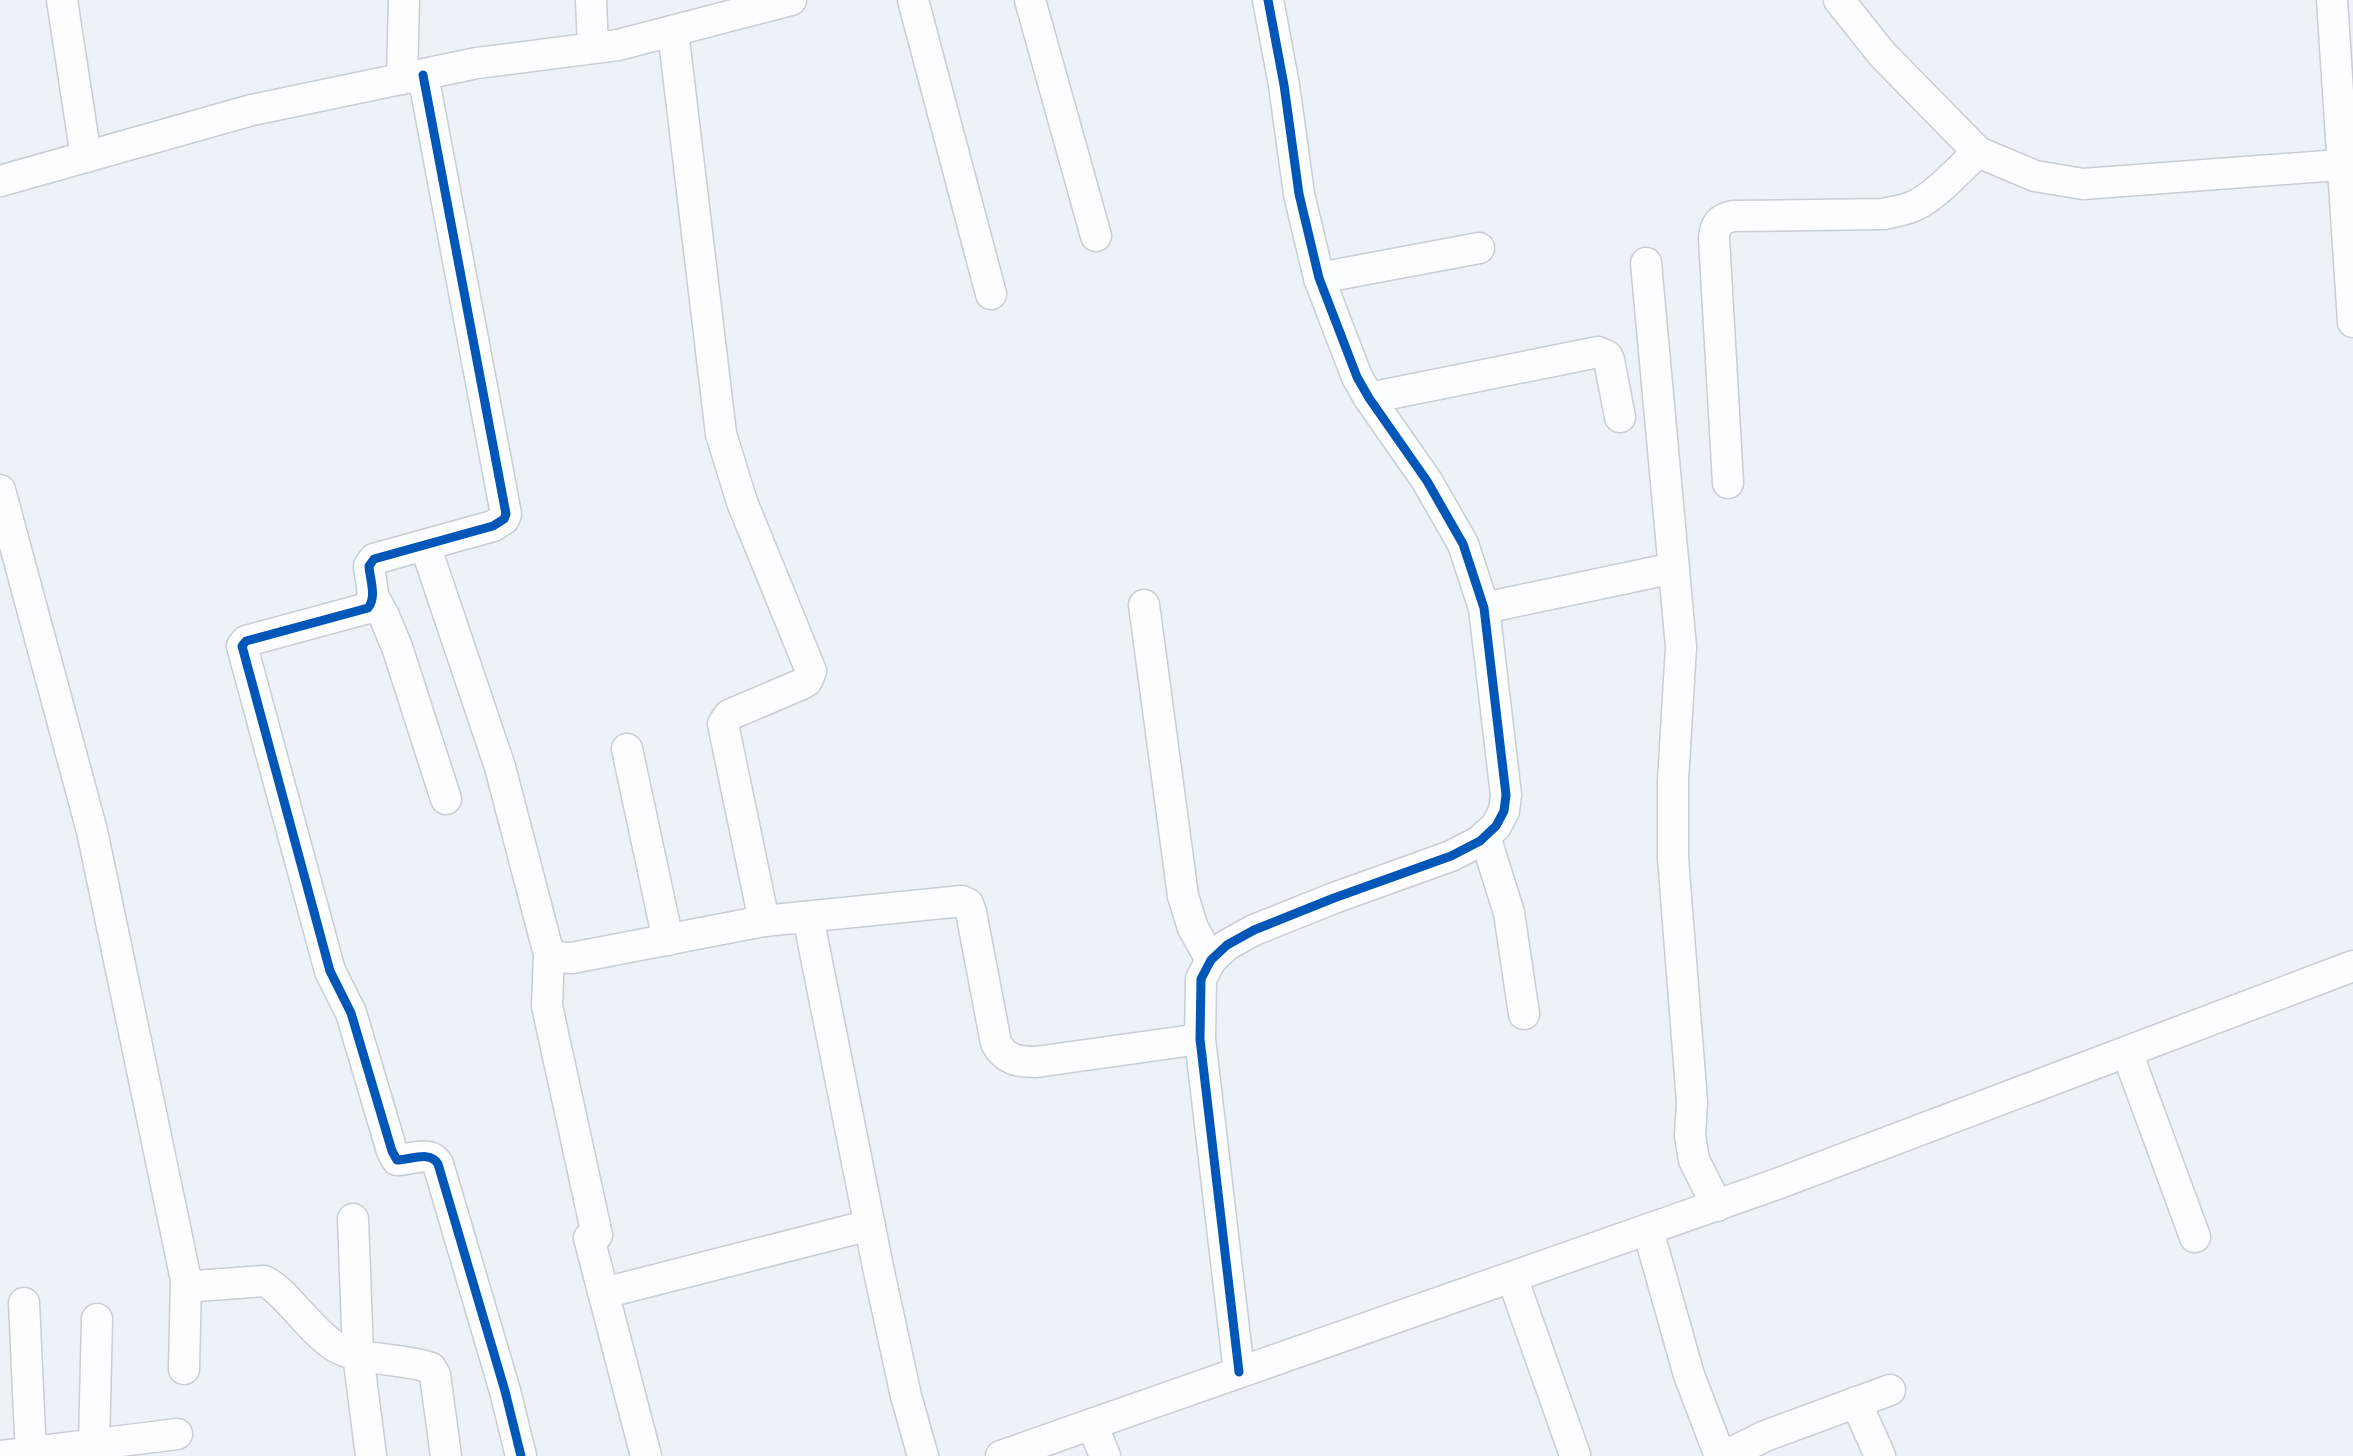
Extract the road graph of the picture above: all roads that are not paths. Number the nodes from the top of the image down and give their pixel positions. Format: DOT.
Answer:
graph roads {
  1 [pos="62,0"];
  2 [pos="404,0"];
  3 [pos="591,0"];
  4 [pos="913,0"];
  5 [pos="1030,0"];
  6 [pos="1268,0"];
  7 [pos="1839,0"];
  8 [pos="2332,0"];
  9 [pos="778,2"];
  10 [pos="673,31"];
  11 [pos="593,48"];
  12 [pos="413,77"];
  13 [pos="1978,152"];
  14 [pos="86,157"];
  15 [pos="2349,165"];
  16 [pos="0,181"];
  17 [pos="1096,236"];
  18 [pos="1479,248"];
  19 [pos="1646,263"];
  20 [pos="1320,278"];
  21 [pos="991,294"];
  22 [pos="2353,322"];
  23 [pos="1369,398"];
  24 [pos="1620,417"];
  25 [pos="1728,483"];
  26 [pos="0,490"];
  27 [pos="425,545"];
  28 [pos="1674,568"];
  29 [pos="373,596"];
  30 [pos="1144,605"];
  31 [pos="1484,608"];
  32 [pos="627,749"];
  33 [pos="446,799"];
  34 [pos="1485,836"];
  35 [pos="808,916"];
  36 [pos="764,921"];
  37 [pos="668,940"];
  38 [pos="549,953"];
  39 [pos="1211,960"];
  40 [pos="2353,966"];
  41 [pos="1524,1014"];
  42 [pos="1200,1038"];
  43 [pos="2127,1052"];
  44 [pos="1716,1206"];
  45 [pos="353,1219"];
  46 [pos="870,1225"];
  47 [pos="1647,1230"];
  48 [pos="2195,1237"];
  49 [pos="1512,1277"];
  50 [pos="186,1280"];
  51 [pos="604,1293"];
  52 [pos="24,1303"];
  53 [pos="97,1319"];
  54 [pos="358,1354"];
  55 [pos="184,1369"];
  56 [pos="1239,1372"];
  57 [pos="1890,1390"];
  58 [pos="1856,1402"];
  59 [pos="1092,1424"];
  60 [pos="177,1434"];
  61 [pos="94,1445"];
  62 [pos="22,1455"];
  63 [pos="1575,1455"];
  64 [pos="371,1456"];
  65 [pos="446,1456"];
  66 [pos="521,1456"];
  67 [pos="646,1456"];
  68 [pos="923,1456"];
  69 [pos="1002,1456"];
  70 [pos="1105,1456"];
  71 [pos="1722,1456"];
  72 [pos="1880,1456"];
  1 -- 14 [label="street"];
  2 -- 12 [label="street"];
  3 -- 11 [label="street"];
  4 -- 21 [label="street"];
  5 -- 17 [label="street"];
  6 -- 20 [label="street"];
  7 -- 13 [label="street"];
  8 -- 15 [label="street"];
  9 -- 10 [label="street"];
  10 -- 11 [label="street"];
  10 -- 36 [label="street"];
  11 -- 12 [label="street"];
  12 -- 14 [label="street"];
  12 -- 27 [label="street"];
  13 -- 15 [label="street"];
  13 -- 25 [label="street"];
  14 -- 16 [label="street"];
  15 -- 22 [label="street"];
  18 -- 20 [label="street"];
  19 -- 28 [label="street"];
  20 -- 23 [label="street"];
  23 -- 24 [label="street"];
  23 -- 31 [label="street"];
  26 -- 50 [label="street"];
  27 -- 29 [label="street"];
  27 -- 38 [label="street"];
  28 -- 31 [label="street"];
  28 -- 44 [label="street"];
  29 -- 33 [label="street"];
  29 -- 66 [label="street"];
  30 -- 39 [label="street"];
  31 -- 34 [label="street"];
  32 -- 37 [label="street"];
  34 -- 39 [label="street"];
  34 -- 41 [label="street"];
  35 -- 36 [label="street"];
  35 -- 42 [label="street"];
  35 -- 46 [label="street"];
  36 -- 37 [label="street"];
  37 -- 38 [label="street"];
  38 -- 51 [label="street"];
  39 -- 42 [label="street"];
  40 -- 43 [label="street"];
  42 -- 56 [label="street"];
  43 -- 44 [label="street"];
  43 -- 48 [label="street"];
  44 -- 47 [label="street"];
  45 -- 54 [label="street"];
  46 -- 51 [label="street"];
  46 -- 68 [label="street"];
  47 -- 49 [label="street"];
  47 -- 71 [label="street"];
  49 -- 56 [label="street"];
  49 -- 63 [label="street"];
  50 -- 54 [label="street"];
  50 -- 55 [label="street"];
  51 -- 67 [label="street"];
  52 -- 62 [label="street"];
  53 -- 61 [label="street"];
  54 -- 64 [label="street"];
  54 -- 65 [label="street"];
  56 -- 59 [label="street"];
  57 -- 58 [label="street"];
  58 -- 71 [label="street"];
  58 -- 72 [label="street"];
  59 -- 69 [label="street"];
  59 -- 70 [label="street"];
  60 -- 61 [label="street"];
  61 -- 62 [label="street"];
}
